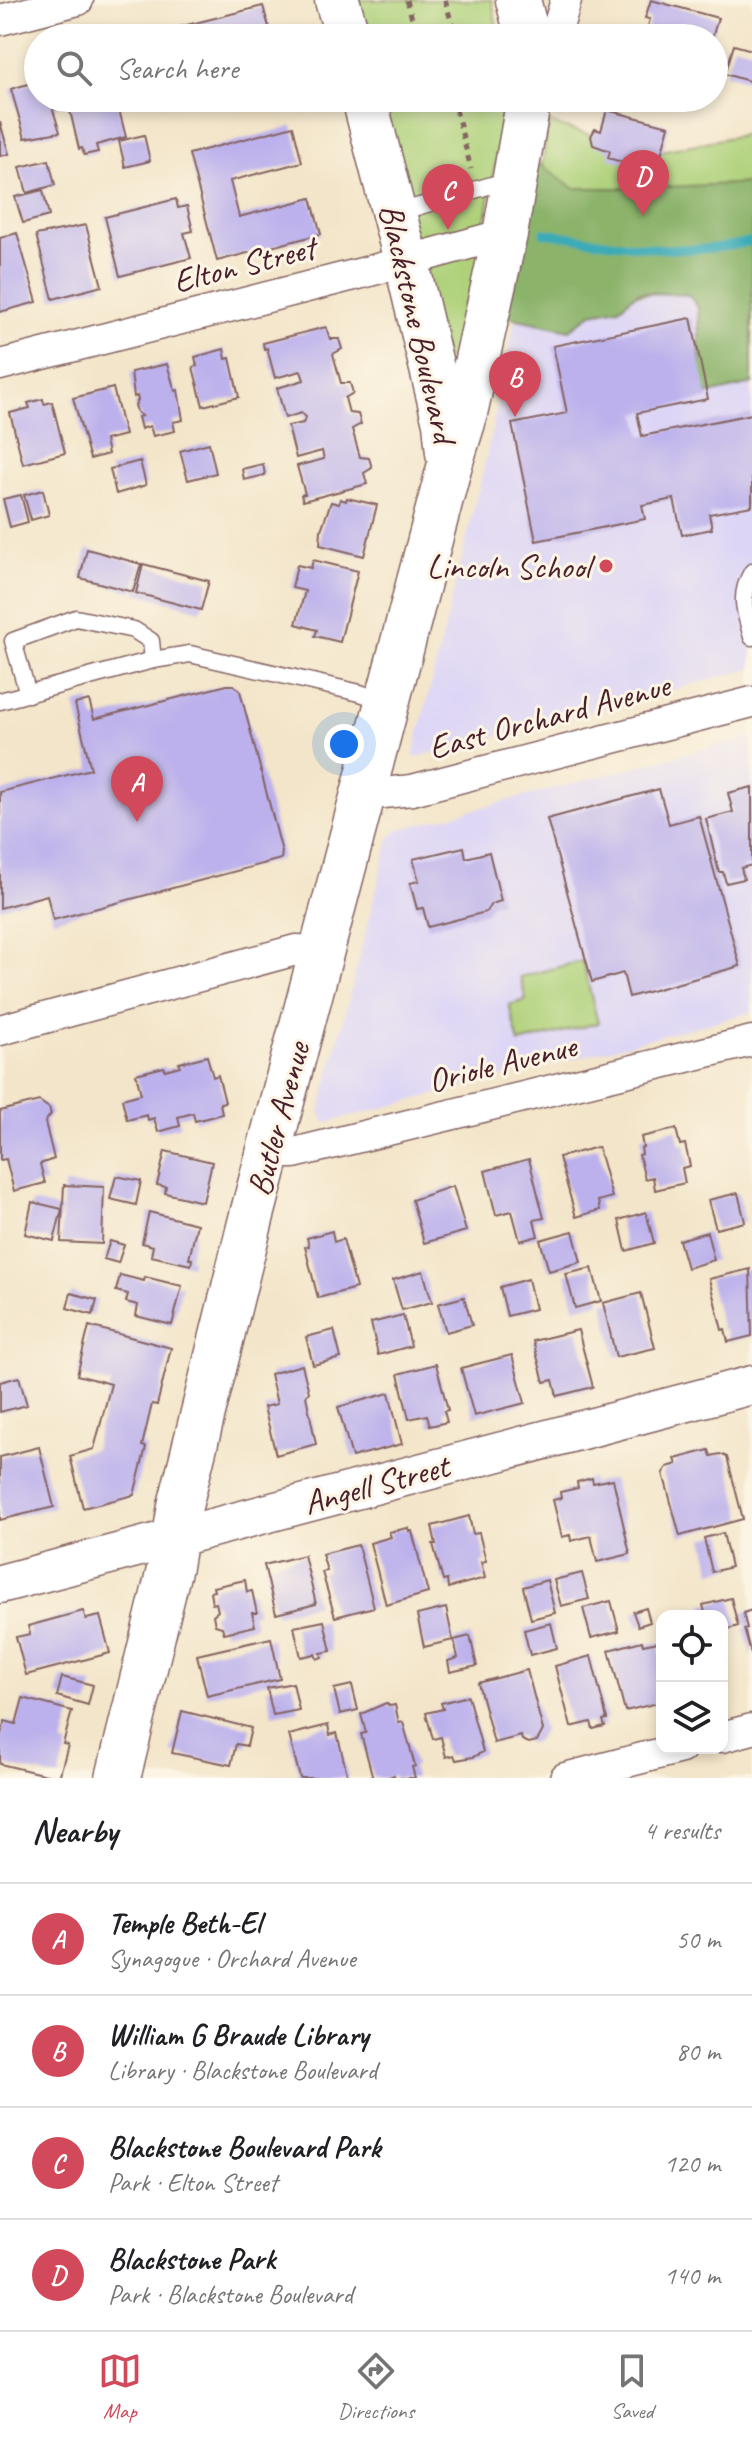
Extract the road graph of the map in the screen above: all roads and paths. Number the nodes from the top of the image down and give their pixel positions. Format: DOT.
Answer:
graph roads {
  1 [pos="78,0"];
  2 [pos="337,0"];
  3 [pos="407,0"];
  4 [pos="445,0"];
  5 [pos="518,0"];
  6 [pos="566,0"];
  7 [pos="0,20"];
  8 [pos="344,24"];
  9 [pos="413,24"];
  10 [pos="452,24"];
  11 [pos="524,24"];
  12 [pos="559,24"];
  13 [pos="368,112"];
  14 [pos="456,112"];
  15 [pos="527,112"];
  16 [pos="516,178"];
  17 [pos="475,190"];
  18 [pos="395,213"];
  19 [pos="505,234"];
  20 [pos="406,260"];
  21 [pos="0,365"];
  22 [pos="450,464"];
  23 [pos="752,572"];
  24 [pos="752,637"];
  25 [pos="153,660"];
  26 [pos="28,694"];
  27 [pos="0,701"];
  28 [pos="388,702"];
  29 [pos="752,702"];
  30 [pos="364,795"];
  31 [pos="322,951"];
  32 [pos="0,1030"];
  33 [pos="752,1041"];
  34 [pos="269,1153"];
  35 [pos="752,1385"];
  36 [pos="175,1538"];
  37 [pos="0,1584"];
  38 [pos="752,1729"];
  39 [pos="728,1735"];
  40 [pos="658,1754"];
  41 [pos="118,1778"];
  42 [pos="565,1778"];
  1 -- 7 [label="street"];
  2 -- 8 [label="main road"];
  3 -- 9 [label="path"];
  4 -- 10 [label="path"];
  5 -- 11 [label="main road"];
  6 -- 12 [label="street"];
  13 -- 18 [label="main road, Blackstone Boulevard"];
  14 -- 17 [label="path"];
  15 -- 16 [label="main road, Blackstone Boulevard"];
  16 -- 17 [label="lane"];
  16 -- 19 [label="main road, Blackstone Boulevard"];
  17 -- 18 [label="lane"];
  18 -- 20 [label="main road, Blackstone Boulevard"];
  19 -- 20 [label="street, Elton Street"];
  19 -- 22 [label="main road, Blackstone Boulevard"];
  20 -- 21 [label="street, Elton Street"];
  20 -- 22 [label="main road, Blackstone Boulevard"];
  22 -- 28 [label="main road, Butler Avenue"];
  23 -- 24 [label="lane"];
  25 -- 26 [label="lane"];
  25 -- 26 [label="lane"];
  25 -- 28 [label="lane"];
  26 -- 27 [label="lane"];
  28 -- 30 [label="main road, Butler Avenue"];
  29 -- 30 [label="street, East Orchard Avenue"];
  30 -- 31 [label="main road, Butler Avenue"];
  31 -- 32 [label="street"];
  31 -- 34 [label="main road, Butler Avenue"];
  33 -- 34 [label="street, Oriole Avenue"];
  34 -- 36 [label="main road, Butler Avenue"];
  35 -- 36 [label="street, Angell Street"];
  36 -- 37 [label="street, Angell Street"];
  36 -- 41 [label="main road, Butler Avenue"];
  38 -- 39 [label="street"];
  40 -- 42 [label="street"];
}
